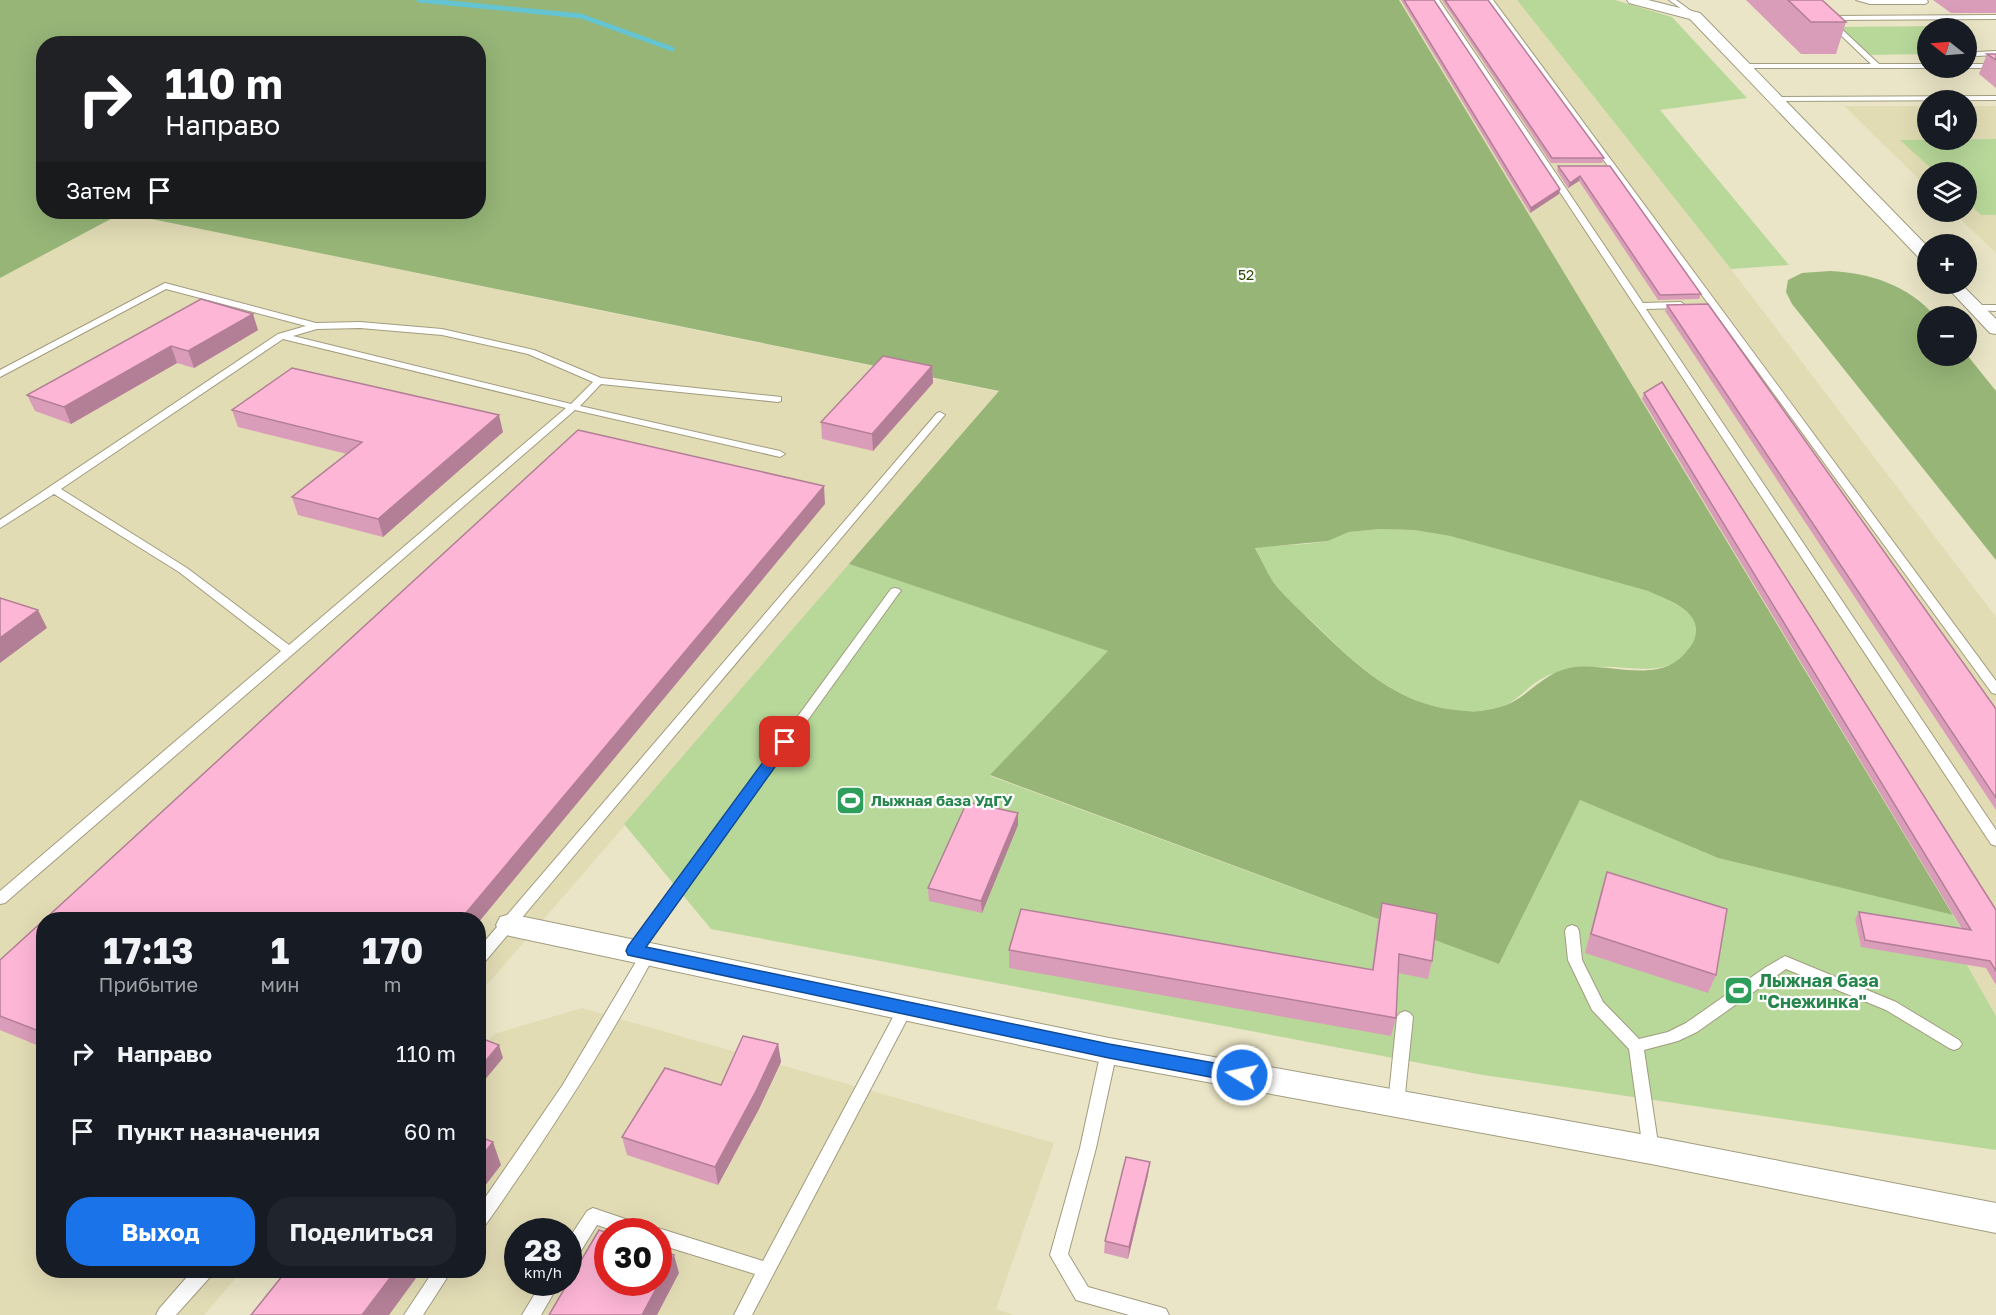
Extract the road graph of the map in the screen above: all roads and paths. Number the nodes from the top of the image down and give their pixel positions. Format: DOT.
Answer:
graph roads {
  1 [pos="1436,0"];
  2 [pos="1490,0"];
  3 [pos="1633,0"];
  4 [pos="1672,0"];
  5 [pos="1859,0"];
  6 [pos="1923,0"];
  7 [pos="1818,12"];
  8 [pos="1695,16"];
  9 [pos="1996,17"];
  10 [pos="1826,18"];
  11 [pos="1996,53"];
  12 [pos="1977,54"];
  13 [pos="1745,66"];
  14 [pos="1877,66"];
  15 [pos="1917,66"];
  16 [pos="1977,66"];
  17 [pos="1996,66"];
  18 [pos="1996,98"];
  19 [pos="1776,99"];
  20 [pos="1602,167"];
  21 [pos="1613,167"];
  22 [pos="1917,246"];
  23 [pos="1962,294"];
  24 [pos="1692,305"];
  25 [pos="1641,306"];
  26 [pos="1974,306"];
  27 [pos="1977,308"];
  28 [pos="1996,308"];
  29 [pos="1977,309"];
  30 [pos="316,326"];
  31 [pos="1996,329"];
  32 [pos="281,336"];
  33 [pos="0,374"];
  34 [pos="599,381"];
  35 [pos="778,399"];
  36 [pos="573,407"];
  37 [pos="940,416"];
  38 [pos="780,454"];
  39 [pos="54,489"];
  40 [pos="0,525"];
  41 [pos="895,591"];
  42 [pos="289,651"];
  43 [pos="1996,690"];
  44 [pos="1996,842"];
  45 [pos="0,899"];
  46 [pos="510,925"];
  47 [pos="1572,931"];
  48 [pos="486,951"];
  49 [pos="641,952"];
  50 [pos="905,1008"];
  51 [pos="1405,1017"];
  52 [pos="1954,1044"];
  53 [pos="1636,1046"];
  54 [pos="1109,1051"];
  55 [pos="1396,1104"];
  56 [pos="1651,1150"];
  57 [pos="486,1211"];
  58 [pos="599,1218"];
  59 [pos="1996,1218"];
  60 [pos="582,1234"];
  61 [pos="672,1240"];
  62 [pos="767,1270"];
  63 [pos="198,1278"];
  64 [pos="438,1278"];
  65 [pos="543,1296"];
  66 [pos="165,1315"];
  67 [pos="413,1315"];
  68 [pos="531,1315"];
  69 [pos="743,1315"];
  70 [pos="1160,1315"];
  1 -- 25 [label="lane"];
  2 -- 21 [label="lane"];
  3 -- 8 [label="street"];
  4 -- 8 [label="lane"];
  5 -- 6 [label="lane"];
  7 -- 10 [label="lane"];
  8 -- 13 [label="street"];
  9 -- 10 [label="lane"];
  10 -- 14 [label="lane"];
  11 -- 12 [label="lane"];
  13 -- 14 [label="lane"];
  13 -- 19 [label="street"];
  14 -- 15 [label="lane"];
  16 -- 17 [label="lane"];
  18 -- 19 [label="lane"];
  19 -- 22 [label="street"];
  20 -- 21 [label="lane"];
  21 -- 43 [label="lane"];
  23 -- 26 [label="street"];
  24 -- 25 [label="lane"];
  25 -- 44 [label="lane"];
  27 -- 28 [label="lane"];
  29 -- 31 [label="street"];
  30 -- 32 [label="lane"];
  30 -- 33 [label="lane"];
  30 -- 34 [label="lane"];
  32 -- 36 [label="lane"];
  32 -- 39 [label="lane"];
  34 -- 35 [label="lane"];
  34 -- 36 [label="lane"];
  36 -- 38 [label="lane"];
  36 -- 42 [label="lane"];
  37 -- 46 [label="lane"];
  39 -- 40 [label="lane"];
  39 -- 42 [label="lane"];
  41 -- 49 [label="lane"];
  42 -- 45 [label="lane"];
  46 -- 48 [label="lane"];
  46 -- 49 [label="street"];
  47 -- 53 [label="lane"];
  49 -- 50 [label="street"];
  49 -- 57 [label="lane"];
  50 -- 54 [label="street"];
  50 -- 62 [label="lane"];
  51 -- 55 [label="lane"];
  52 -- 53 [label="lane"];
  53 -- 56 [label="lane"];
  54 -- 55 [label="street"];
  54 -- 70 [label="lane"];
  55 -- 56 [label="street"];
  56 -- 59 [label="street"];
  58 -- 60 [label="lane"];
  61 -- 62 [label="lane"];
  62 -- 69 [label="lane"];
  63 -- 66 [label="lane"];
  64 -- 67 [label="lane"];
  65 -- 68 [label="lane"];
}
